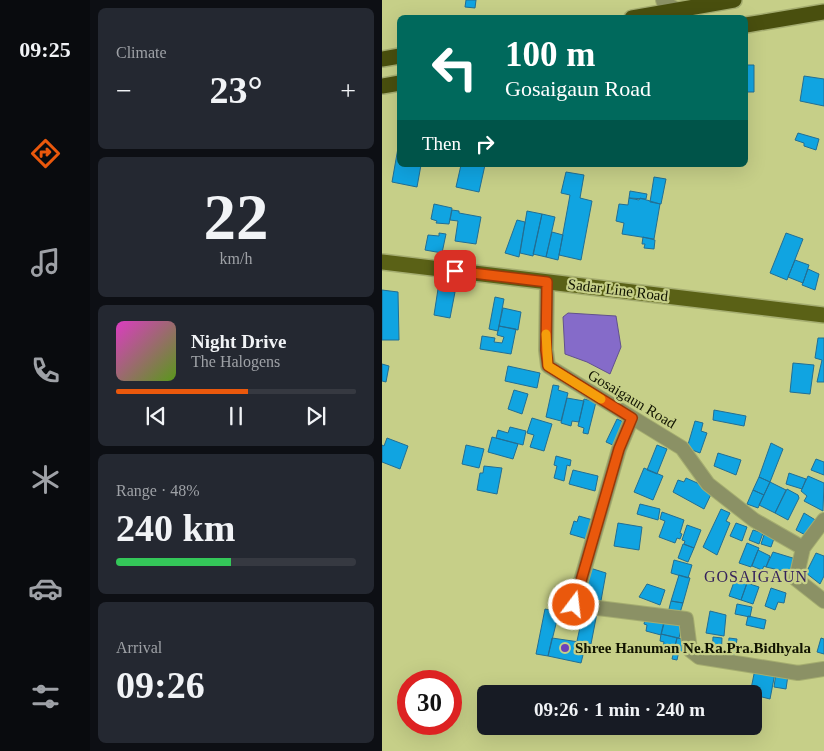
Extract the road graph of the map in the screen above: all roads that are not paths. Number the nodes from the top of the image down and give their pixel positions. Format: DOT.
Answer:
graph roads {
  1 [pos="663,0"];
  2 [pos="734,0"];
  3 [pos="678,10"];
  4 [pos="824,12"];
  5 [pos="649,15"];
  6 [pos="748,26"];
  7 [pos="397,56"];
  8 [pos="382,59"];
  9 [pos="397,84"];
  10 [pos="382,86"];
  11 [pos="382,262"];
  12 [pos="547,282"];
  13 [pos="824,315"];
  14 [pos="632,418"];
  15 [pos="824,520"];
  16 [pos="803,548"];
  17 [pos="824,600"];
  18 [pos="824,668"];
  1 -- 3 [label="street"];
  2 -- 3 [label="highway"];
  3 -- 5 [label="highway"];
  4 -- 6 [label="highway"];
  7 -- 8 [label="highway"];
  9 -- 10 [label="highway"];
  11 -- 12 [label="main road, Sadar Line Road"];
  12 -- 13 [label="main road, Sadar Line Road"];
  12 -- 14 [label="street, Gosaigaun Road"];
  14 -- 16 [label="street, Gosaigaun Road"];
  14 -- 18 [label="street"];
  15 -- 16 [label="street"];
  16 -- 17 [label="street"];
}
